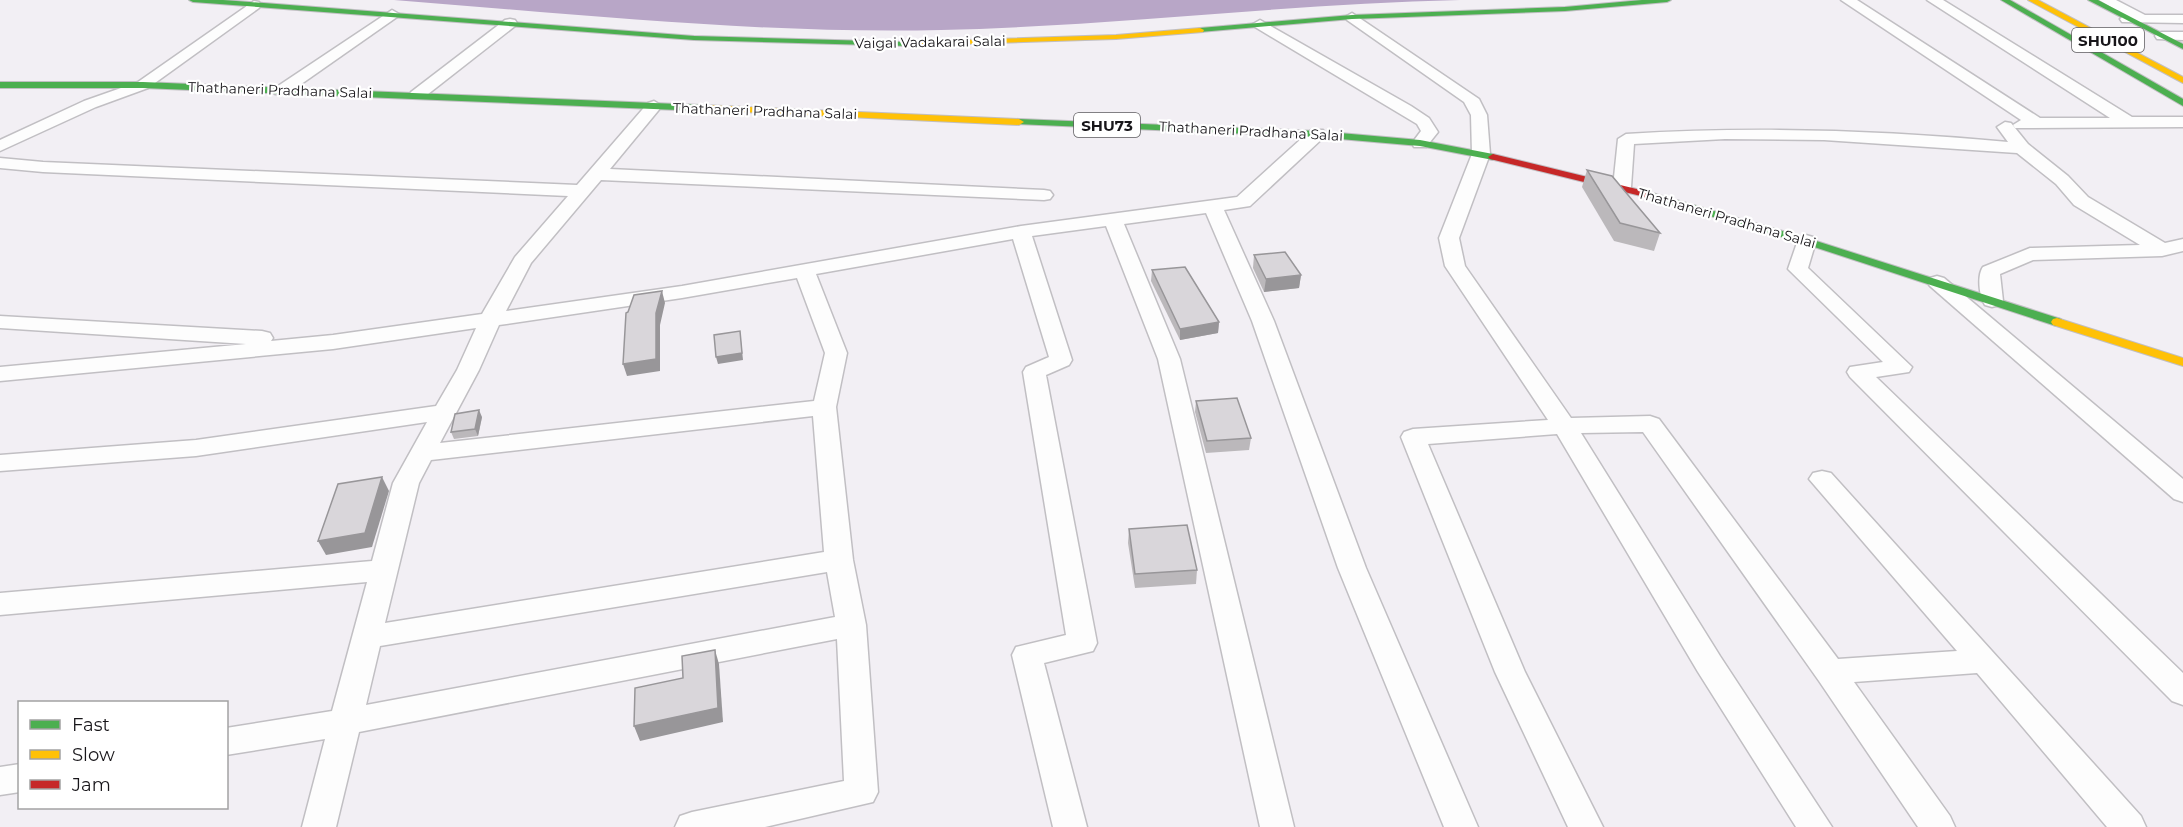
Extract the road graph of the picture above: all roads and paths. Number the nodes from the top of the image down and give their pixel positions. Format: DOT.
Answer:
graph roads {
  1 [pos="193,0"];
  2 [pos="319,0"];
  3 [pos="1566,0"];
  4 [pos="1668,0"];
  5 [pos="1848,0"];
  6 [pos="1934,0"];
  7 [pos="2005,0"];
  8 [pos="2032,0"];
  9 [pos="2054,0"];
  10 [pos="2092,0"];
  11 [pos="2106,0"];
  12 [pos="254,5"];
  13 [pos="2163,5"];
  14 [pos="392,14"];
  15 [pos="2183,17"];
  16 [pos="1352,18"];
  17 [pos="2127,19"];
  18 [pos="2143,19"];
  19 [pos="510,23"];
  20 [pos="1260,24"];
  21 [pos="2162,36"];
  22 [pos="2183,36"];
  23 [pos="2151,47"];
  24 [pos="2183,47"];
  25 [pos="2183,80"];
  26 [pos="0,85"];
  27 [pos="143,85"];
  28 [pos="281,91"];
  29 [pos="417,96"];
  30 [pos="2183,103"];
  31 [pos="654,106"];
  32 [pos="2128,122"];
  33 [pos="2183,122"];
  34 [pos="2036,123"];
  35 [pos="1317,134"];
  36 [pos="1420,143"];
  37 [pos="0,146"];
  38 [pos="2022,148"];
  39 [pos="1481,154"];
  40 [pos="0,163"];
  41 [pos="597,174"];
  42 [pos="1622,187"];
  43 [pos="582,191"];
  44 [pos="1044,195"];
  45 [pos="1213,206"];
  46 [pos="1113,220"];
  47 [pos="1021,232"];
  48 [pos="1806,241"];
  49 [pos="2183,245"];
  50 [pos="2163,250"];
  51 [pos="804,270"];
  52 [pos="1937,282"];
  53 [pos="1992,301"];
  54 [pos="490,320"];
  55 [pos="0,322"];
  56 [pos="333,342"];
  57 [pos="2183,362"];
  58 [pos="0,374"];
  59 [pos="824,407"];
  60 [pos="445,412"];
  61 [pos="1564,426"];
  62 [pos="422,453"];
  63 [pos="0,463"];
  64 [pos="1822,479"];
  65 [pos="2183,494"];
  66 [pos="839,560"];
  67 [pos="384,570"];
  68 [pos="0,604"];
  69 [pos="851,625"];
  70 [pos="367,637"];
  71 [pos="1984,661"];
  72 [pos="1830,672"];
  73 [pos="2183,692"];
  74 [pos="345,722"];
  75 [pos="228,742"];
  76 [pos="18,778"];
  77 [pos="0,781"];
  78 [pos="319,827"];
  79 [pos="692,827"];
  80 [pos="1070,827"];
  81 [pos="1277,827"];
  82 [pos="1461,827"];
  83 [pos="1586,827"];
  84 [pos="1815,827"];
  85 [pos="1938,827"];
  86 [pos="2129,827"];
  1 -- 12 [label="main road, Vaigai Vadakarai Salai"];
  2 -- 3 [label="main road, Vaigai Vadakarai Salai"];
  4 -- 16 [label="main road, Vaigai Vadakarai Salai"];
  5 -- 34 [label="street"];
  6 -- 32 [label="street"];
  7 -- 30 [label="main road"];
  8 -- 25 [label="main road, SHU100"];
  9 -- 23 [label="main road, SHU100"];
  10 -- 17 [label="main road"];
  11 -- 18 [label="street"];
  12 -- 14 [label="main road, Vaigai Vadakarai Salai"];
  12 -- 27 [label="street"];
  13 -- 15 [label="street"];
  14 -- 19 [label="main road, Vaigai Vadakarai Salai"];
  14 -- 28 [label="street"];
  15 -- 18 [label="street"];
  16 -- 20 [label="main road, Vaigai Vadakarai Salai"];
  16 -- 39 [label="street"];
  17 -- 18 [label="street"];
  17 -- 21 [label="main road"];
  19 -- 20 [label="main road, Vaigai Vadakarai Salai"];
  19 -- 29 [label="street"];
  20 -- 36 [label="street"];
  21 -- 22 [label="street"];
  21 -- 24 [label="main road"];
  26 -- 27 [label="main road, Thathaneri Pradhana Salai / SHU73"];
  27 -- 28 [label="main road, Thathaneri Pradhana Salai / SHU73"];
  27 -- 37 [label="street"];
  28 -- 29 [label="main road, Thathaneri Pradhana Salai / SHU73"];
  29 -- 31 [label="main road, Thathaneri Pradhana Salai / SHU73"];
  31 -- 35 [label="main road, Thathaneri Pradhana Salai / SHU73"];
  31 -- 41 [label="street"];
  32 -- 33 [label="street"];
  32 -- 34 [label="street"];
  34 -- 38 [label="street"];
  35 -- 36 [label="main road, Thathaneri Pradhana Salai / SHU73"];
  35 -- 45 [label="street"];
  36 -- 39 [label="main road, Thathaneri Pradhana Salai / SHU73"];
  38 -- 42 [label="street"];
  38 -- 50 [label="street"];
  39 -- 42 [label="main road, Thathaneri Pradhana Salai / SHU73"];
  39 -- 61 [label="street"];
  40 -- 43 [label="street"];
  41 -- 43 [label="street"];
  41 -- 44 [label="street"];
  42 -- 48 [label="main road, Thathaneri Pradhana Salai / SHU73"];
  43 -- 54 [label="street"];
  45 -- 46 [label="street"];
  45 -- 82 [label="street"];
  46 -- 47 [label="street"];
  46 -- 81 [label="street"];
  47 -- 51 [label="street"];
  47 -- 80 [label="street"];
  48 -- 52 [label="main road, Thathaneri Pradhana Salai / SHU73"];
  48 -- 73 [label="street"];
  49 -- 50 [label="street"];
  50 -- 53 [label="street"];
  51 -- 54 [label="street"];
  51 -- 59 [label="street"];
  52 -- 53 [label="main road, Thathaneri Pradhana Salai / SHU73"];
  52 -- 65 [label="street"];
  53 -- 57 [label="main road, Thathaneri Pradhana Salai / SHU73"];
  54 -- 56 [label="street"];
  54 -- 60 [label="street"];
  55 -- 56 [label="street"];
  56 -- 58 [label="street"];
  59 -- 62 [label="street"];
  59 -- 66 [label="street"];
  60 -- 62 [label="street"];
  60 -- 63 [label="street"];
  61 -- 72 [label="street"];
  61 -- 83 [label="street"];
  61 -- 84 [label="street"];
  62 -- 67 [label="street"];
  64 -- 71 [label="street"];
  66 -- 69 [label="street"];
  66 -- 70 [label="street"];
  67 -- 68 [label="street"];
  67 -- 70 [label="street"];
  69 -- 74 [label="street"];
  69 -- 79 [label="street"];
  70 -- 74 [label="street"];
  71 -- 72 [label="street"];
  71 -- 86 [label="street"];
  72 -- 85 [label="street"];
  74 -- 75 [label="street"];
  74 -- 78 [label="street"];
  76 -- 77 [label="street"];
}
